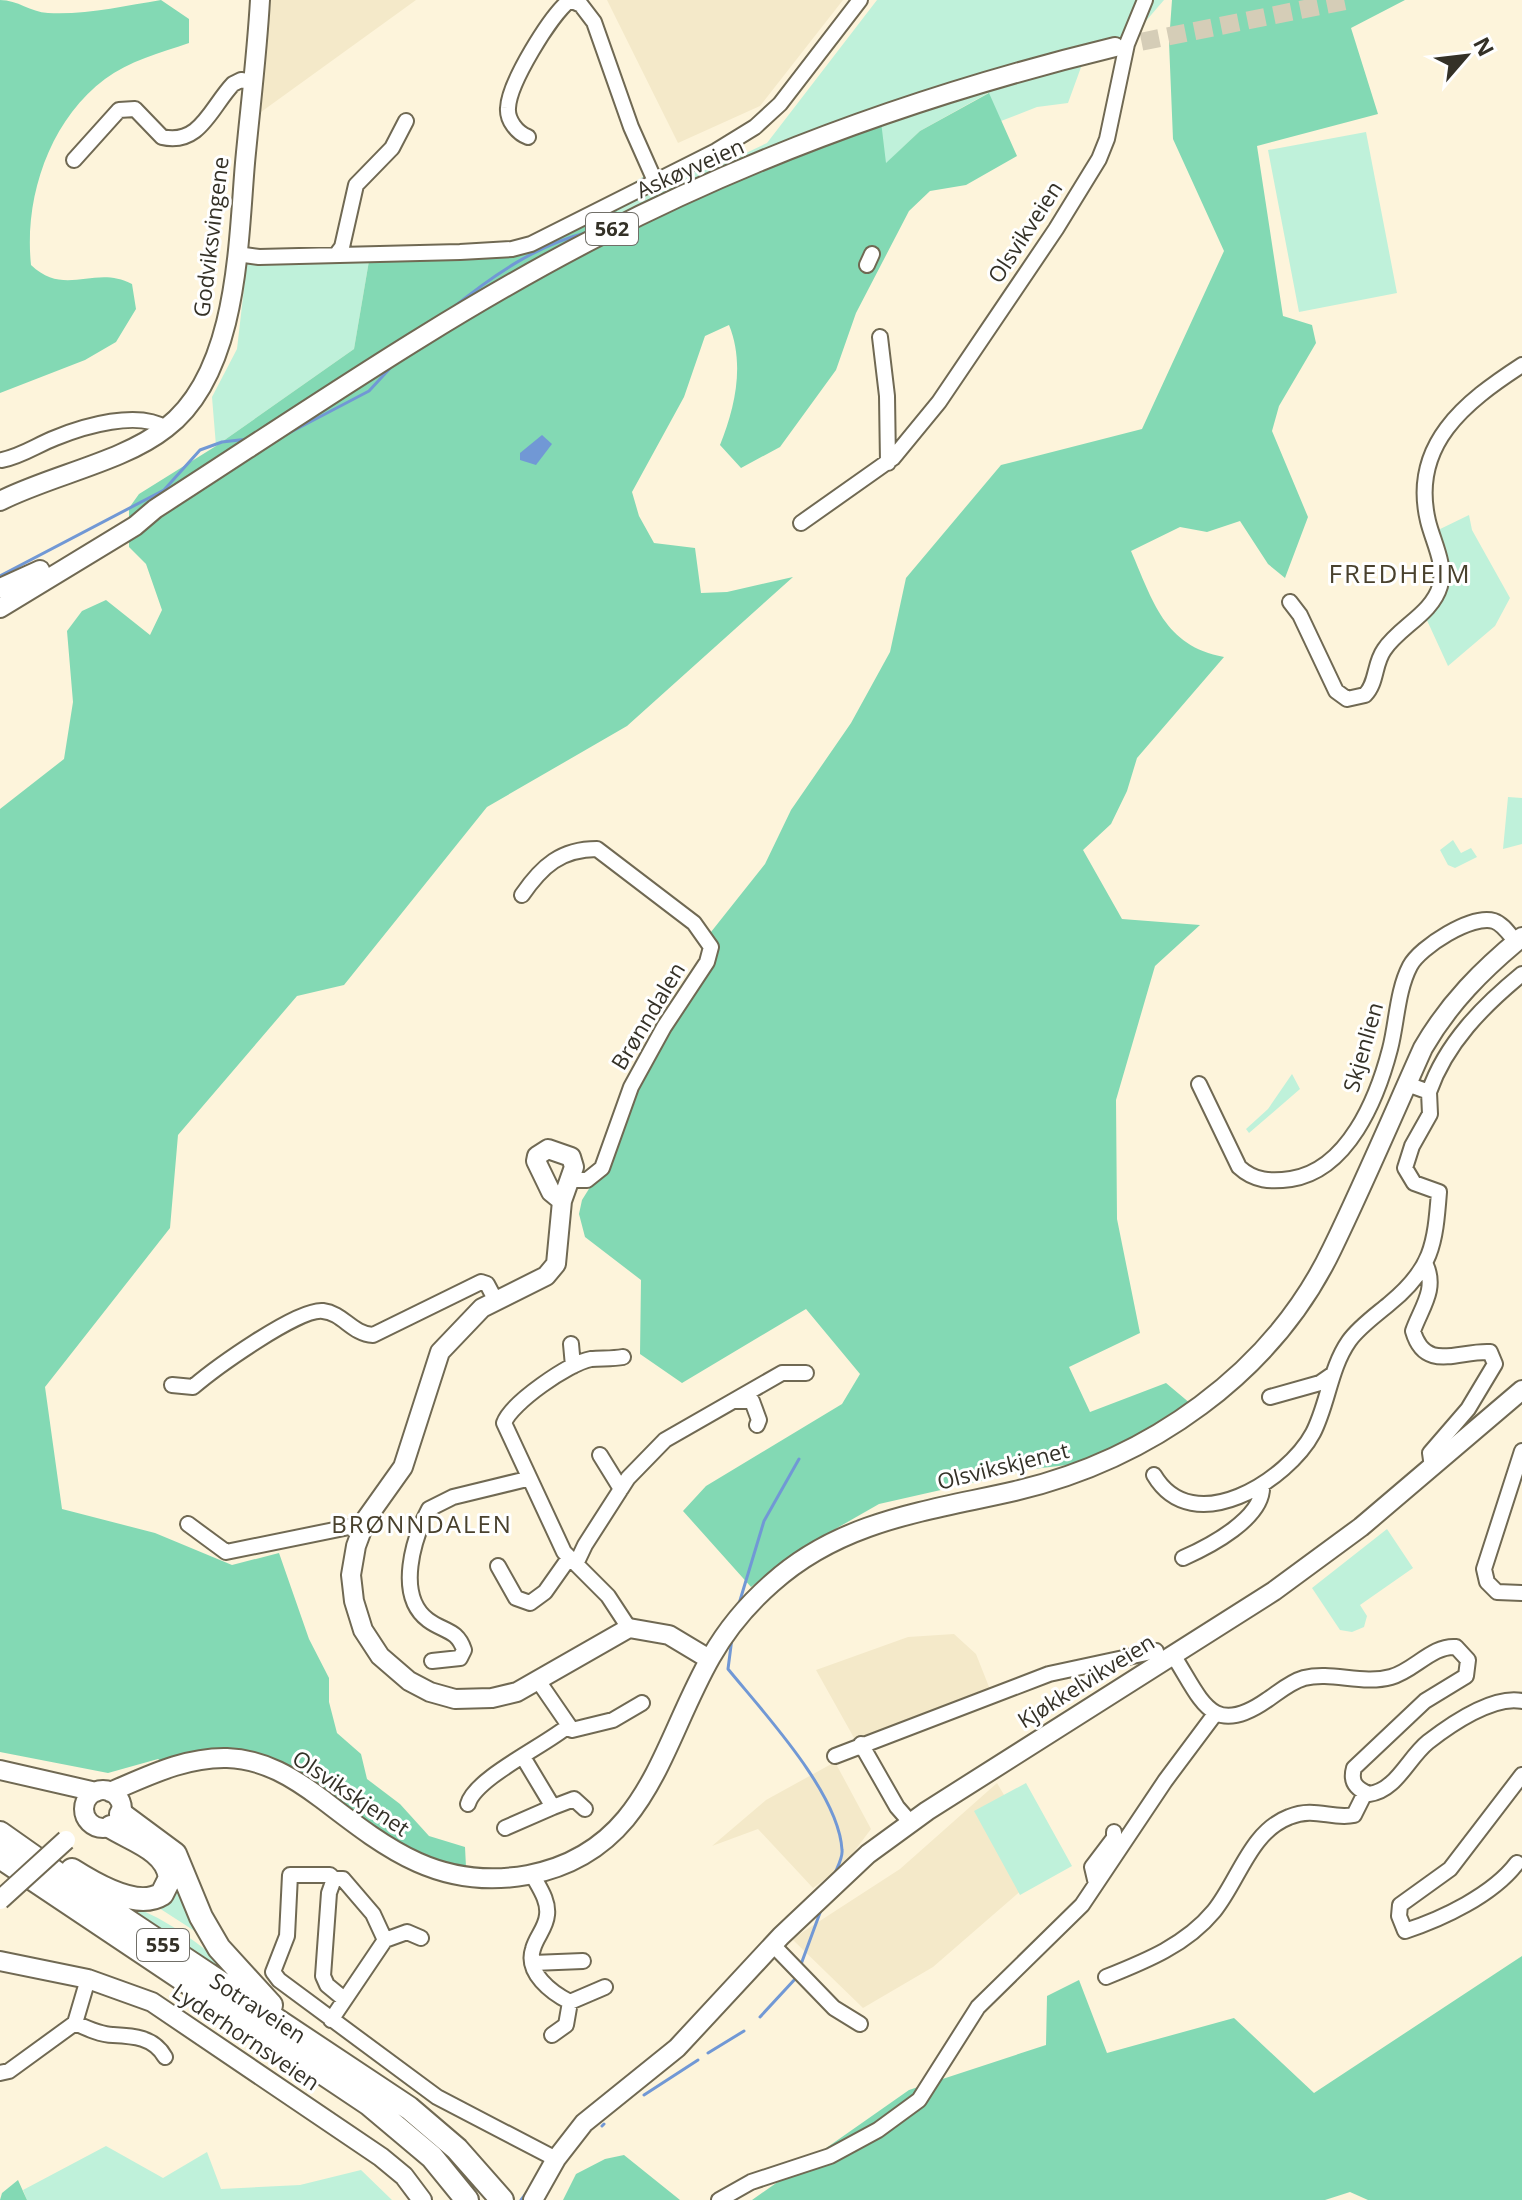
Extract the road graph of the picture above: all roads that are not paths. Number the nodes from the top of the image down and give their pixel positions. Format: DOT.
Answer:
graph roads {
  1 [pos="260,0"];
  2 [pos="860,0"];
  3 [pos="1145,0"];
  4 [pos="1115,47"];
  5 [pos="253,82"];
  6 [pos="406,121"];
  7 [pos="528,137"];
  8 [pos="74,160"];
  9 [pos="655,181"];
  10 [pos="237,254"];
  11 [pos="336,255"];
  12 [pos="880,337"];
  13 [pos="1522,365"];
  14 [pos="166,428"];
  15 [pos="2,460"];
  16 [pos="888,463"];
  17 [pos="0,501"];
  18 [pos="155,509"];
  19 [pos="801,523"];
  20 [pos="0,588"];
  21 [pos="1290,602"];
  22 [pos="0,608"];
  23 [pos="522,895"];
  24 [pos="1519,939"];
  25 [pos="1522,974"];
  26 [pos="1199,1084"];
  27 [pos="1407,1084"];
  28 [pos="1429,1092"];
  29 [pos="570,1180"];
  30 [pos="562,1201"];
  31 [pos="1426,1265"];
  32 [pos="496,1301"];
  33 [pos="571,1344"];
  34 [pos="623,1357"];
  35 [pos="573,1366"];
  36 [pos="806,1373"];
  37 [pos="1333,1374"];
  38 [pos="172,1385"];
  39 [pos="1522,1390"];
  40 [pos="1270,1397"];
  41 [pos="738,1401"];
  42 [pos="757,1425"];
  43 [pos="1522,1451"];
  44 [pos="600,1455"];
  45 [pos="1432,1467"];
  46 [pos="1154,1475"];
  47 [pos="527,1479"];
  48 [pos="1262,1485"];
  49 [pos="621,1489"];
  50 [pos="188,1524"];
  51 [pos="364,1524"];
  52 [pos="1183,1558"];
  53 [pos="572,1561"];
  54 [pos="498,1566"];
  55 [pos="1522,1593"];
  56 [pos="629,1628"];
  57 [pos="1164,1653"];
  58 [pos="709,1659"];
  59 [pos="432,1661"];
  60 [pos="539,1682"];
  61 [pos="1522,1701"];
  62 [pos="642,1703"];
  63 [pos="1215,1714"];
  64 [pos="568,1726"];
  65 [pos="861,1744"];
  66 [pos="835,1756"];
  67 [pos="523,1757"];
  68 [pos="0,1770"];
  69 [pos="1522,1775"];
  70 [pos="1365,1793"];
  71 [pos="468,1804"];
  72 [pos="553,1807"];
  73 [pos="103,1809"];
  74 [pos="585,1809"];
  75 [pos="0,1822"];
  76 [pos="911,1823"];
  77 [pos="505,1828"];
  78 [pos="1114,1832"];
  79 [pos="0,1833"];
  80 [pos="0,1857"];
  81 [pos="1517,1863"];
  82 [pos="0,1868"];
  83 [pos="532,1874"];
  84 [pos="334,1879"];
  85 [pos="1096,1884"];
  86 [pos="0,1900"];
  87 [pos="421,1938"];
  88 [pos="385,1940"];
  89 [pos="773,1945"];
  90 [pos="0,1950"];
  91 [pos="146,1956"];
  92 [pos="583,1961"];
  93 [pos="9,1962"];
  94 [pos="533,1963"];
  95 [pos="1106,1977"];
  96 [pos="88,1979"];
  97 [pos="605,1987"];
  98 [pos="344,1999"];
  99 [pos="570,2002"];
  100 [pos="331,2020"];
  101 [pos="75,2023"];
  102 [pos="860,2024"];
  103 [pos="552,2035"];
  104 [pos="329,2054"];
  105 [pos="165,2057"];
  106 [pos="0,2073"];
  107 [pos="556,2159"];
  108 [pos="389,2164"];
  109 [pos="413,2200"];
  110 [pos="422,2200"];
  111 [pos="467,2200"];
  112 [pos="502,2200"];
  113 [pos="533,2200"];
  114 [pos="719,2200"];
  1 -- 5 [label="main road, Godviksvingene"];
  2 -- 9 [label="street"];
  3 -- 16 [label="street, Olsvikveien"];
  4 -- 18 [label="main road, Askøyveien / 562"];
  5 -- 8 [label="street, Godviksvingene"];
  5 -- 10 [label="main road, Godviksvingene"];
  6 -- 11 [label="street"];
  7 -- 9 [label="street"];
  9 -- 11 [label="street"];
  10 -- 11 [label="street"];
  10 -- 14 [label="main road, Godviksvingene"];
  12 -- 16 [label="street"];
  13 -- 21 [label="street"];
  14 -- 15 [label="street"];
  14 -- 17 [label="main road, Godviksvingene"];
  16 -- 19 [label="street, Olsvikveien"];
  18 -- 20 [label="main road, Askøyveien / 562"];
  18 -- 22 [label="main road, Askøyveien / 562"];
  23 -- 29 [label="street, Brønndalen"];
  24 -- 26 [label="street, Skjenlien"];
  24 -- 27 [label="main road, Olsvikskjenet"];
  25 -- 28 [label="street"];
  27 -- 28 [label="street"];
  27 -- 58 [label="main road, Olsvikskjenet"];
  28 -- 31 [label="street"];
  29 -- 30 [label="main road"];
  29 -- 30 [label="main road"];
  30 -- 32 [label="main road"];
  31 -- 37 [label="street"];
  31 -- 45 [label="street, Kjøkkelvikveien"];
  32 -- 38 [label="street"];
  32 -- 51 [label="main road"];
  33 -- 35 [label="street"];
  34 -- 35 [label="street"];
  35 -- 47 [label="street"];
  36 -- 41 [label="street"];
  37 -- 40 [label="street"];
  37 -- 48 [label="street"];
  39 -- 45 [label="main road, Kjøkkelvikveien"];
  41 -- 42 [label="street"];
  41 -- 49 [label="street"];
  43 -- 55 [label="street"];
  44 -- 49 [label="street"];
  45 -- 57 [label="main road, Kjøkkelvikveien"];
  46 -- 48 [label="street"];
  47 -- 53 [label="street"];
  47 -- 59 [label="street"];
  48 -- 52 [label="street"];
  49 -- 53 [label="street"];
  50 -- 51 [label="street"];
  51 -- 60 [label="main road"];
  53 -- 54 [label="street"];
  53 -- 56 [label="street"];
  56 -- 58 [label="main road"];
  56 -- 60 [label="main road"];
  57 -- 63 [label="street"];
  57 -- 65 [label="street"];
  57 -- 76 [label="main road, Kjøkkelvikveien"];
  58 -- 83 [label="main road, Olsvikskjenet"];
  60 -- 64 [label="street"];
  61 -- 70 [label="street"];
  62 -- 64 [label="street"];
  63 -- 70 [label="street"];
  63 -- 85 [label="street"];
  64 -- 67 [label="street"];
  65 -- 66 [label="street"];
  65 -- 76 [label="street"];
  67 -- 71 [label="street"];
  67 -- 72 [label="street"];
  68 -- 73 [label="main road"];
  69 -- 81 [label="street"];
  70 -- 95 [label="street"];
  72 -- 74 [label="street"];
  72 -- 77 [label="street"];
  73 -- 75 [label="highway, 555"];
  73 -- 83 [label="main road, Olsvikskjenet"];
  73 -- 86 [label="main road, Olsvikskjenet, bridge"];
  73 -- 104 [label="highway, 555"];
  76 -- 89 [label="main road, Kjøkkelvikveien"];
  78 -- 85 [label="street"];
  79 -- 104 [label="highway, Sotraveien / 555"];
  80 -- 91 [label="highway, Sotraveien / 555"];
  82 -- 91 [label="highway, 555"];
  83 -- 94 [label="street"];
  84 -- 88 [label="street"];
  84 -- 98 [label="street"];
  84 -- 100 [label="street"];
  85 -- 114 [label="street"];
  87 -- 88 [label="street"];
  88 -- 98 [label="street"];
  89 -- 102 [label="street"];
  89 -- 107 [label="main road, Kjøkkelvikveien"];
  90 -- 93 [label="main road, Lyderhornsveien"];
  91 -- 111 [label="highway, Sotraveien / 555"];
  92 -- 94 [label="street"];
  93 -- 96 [label="main road, Lyderhornsveien"];
  94 -- 99 [label="street"];
  96 -- 101 [label="street"];
  96 -- 108 [label="main road, Lyderhornsveien"];
  97 -- 99 [label="street"];
  98 -- 100 [label="street"];
  99 -- 103 [label="street"];
  100 -- 107 [label="street"];
  101 -- 105 [label="street"];
  101 -- 106 [label="street"];
  104 -- 112 [label="highway, Sotraveien / 555"];
  107 -- 113 [label="main road, Kjøkkelvikveien"];
  108 -- 109 [label="main road, Lyderhornsveien"];
  108 -- 110 [label="main road, Lyderhornsveien"];
}
